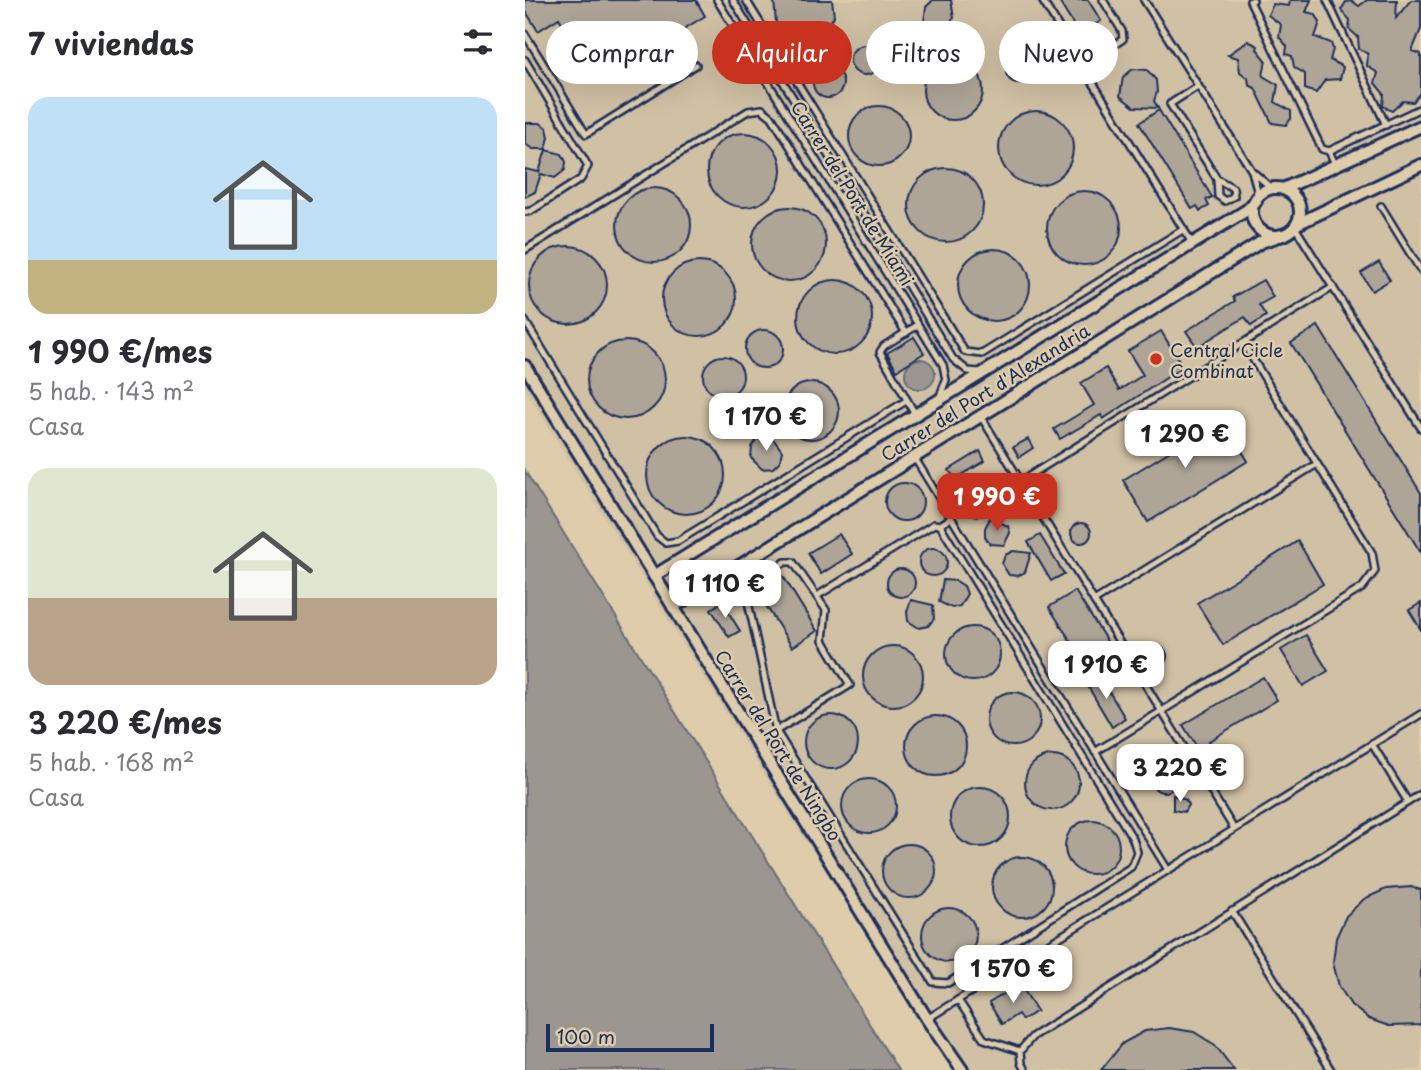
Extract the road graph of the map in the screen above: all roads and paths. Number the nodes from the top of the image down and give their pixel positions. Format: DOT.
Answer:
graph roads {
  1 [pos="717,0"];
  2 [pos="733,0"];
  3 [pos="746,0"];
  4 [pos="1042,0"];
  5 [pos="1103,0"];
  6 [pos="1144,0"];
  7 [pos="1253,0"];
  8 [pos="1327,0"];
  9 [pos="1055,21"];
  10 [pos="1116,21"];
  11 [pos="1118,24"];
  12 [pos="525,34"];
  13 [pos="1118,45"];
  14 [pos="525,60"];
  15 [pos="546,68"];
  16 [pos="556,84"];
  17 [pos="666,84"];
  18 [pos="1094,84"];
  19 [pos="1198,86"];
  20 [pos="1421,108"];
  21 [pos="1386,125"];
  22 [pos="1421,126"];
  23 [pos="1329,151"];
  24 [pos="1336,165"];
  25 [pos="1421,165"];
  26 [pos="1252,171"];
  27 [pos="1217,179"];
  28 [pos="1281,189"];
  29 [pos="1256,201"];
  30 [pos="1381,206"];
  31 [pos="525,212"];
  32 [pos="1296,225"];
  33 [pos="1184,229"];
  34 [pos="1282,235"];
  35 [pos="1192,243"];
  36 [pos="525,250"];
  37 [pos="1421,271"];
  38 [pos="1333,287"];
  39 [pos="525,321"];
  40 [pos="918,325"];
  41 [pos="905,333"];
  42 [pos="1243,343"];
  43 [pos="525,366"];
  44 [pos="989,369"];
  45 [pos="907,401"];
  46 [pos="935,403"];
  47 [pos="915,415"];
  48 [pos="980,415"];
  49 [pos="1421,428"];
  50 [pos="914,457"];
  51 [pos="1317,464"];
  52 [pos="1021,481"];
  53 [pos="951,518"];
  54 [pos="940,525"];
  55 [pos="733,569"];
  56 [pos="654,576"];
  57 [pos="745,587"];
  58 [pos="817,596"];
  59 [pos="1094,601"];
  60 [pos="673,607"];
  61 [pos="1162,711"];
  62 [pos="1421,714"];
  63 [pos="776,731"];
  64 [pos="757,743"];
  65 [pos="1372,744"];
  66 [pos="1095,752"];
  67 [pos="1421,794"];
  68 [pos="1408,802"];
  69 [pos="1234,829"];
  70 [pos="1168,870"];
  71 [pos="1232,911"];
  72 [pos="958,1000"];
  73 [pos="927,1019"];
  74 [pos="1020,1051"];
  75 [pos="962,1070"];
  76 [pos="1025,1070"];
  77 [pos="1331,1070"];
  1 -- 40 [label="lane, Carrer del Port de Miami"];
  2 -- 44 [label="lane, Carrer del Port de Miami"];
  3 -- 33 [label="lane"];
  4 -- 9 [label="lane"];
  5 -- 10 [label="lane"];
  6 -- 19 [label="lane"];
  7 -- 23 [label="lane"];
  8 -- 21 [label="lane"];
  11 -- 13 [label="lane"];
  12 -- 15 [label="lane"];
  14 -- 31 [label="lane"];
  16 -- 17 [label="lane"];
  18 -- 33 [label="lane"];
  19 -- 26 [label="lane"];
  19 -- 27 [label="lane"];
  20 -- 21 [label="lane"];
  21 -- 23 [label="lane"];
  22 -- 24 [label="street"];
  23 -- 24 [label="lane"];
  24 -- 28 [label="street"];
  25 -- 32 [label="street"];
  26 -- 28 [label="lane"];
  26 -- 29 [label="lane"];
  28 -- 29 [label="street"];
  28 -- 32 [label="street"];
  29 -- 34 [label="street"];
  29 -- 35 [label="street, Carrer del Port d'Alexandria"];
  30 -- 37 [label="lane"];
  32 -- 34 [label="street"];
  32 -- 38 [label="lane"];
  33 -- 35 [label="lane"];
  34 -- 48 [label="street, Carrer del Port d'Alexandria"];
  35 -- 44 [label="street, Carrer del Port d'Alexandria"];
  36 -- 41 [label="lane"];
  38 -- 42 [label="lane"];
  38 -- 49 [label="lane"];
  39 -- 45 [label="lane"];
  40 -- 41 [label="lane"];
  40 -- 46 [label="lane, Carrer del Port de Miami"];
  41 -- 45 [label="lane"];
  42 -- 51 [label="lane"];
  42 -- 52 [label="lane"];
  43 -- 56 [label="street, Carrer del Port de Ningbo"];
  44 -- 46 [label="street, Carrer del Port d'Alexandria"];
  45 -- 47 [label="lane"];
  46 -- 47 [label="street, Carrer del Port d'Alexandria"];
  47 -- 56 [label="street, Carrer del Port d'Alexandria"];
  48 -- 50 [label="street, Carrer del Port d'Alexandria"];
  48 -- 52 [label="lane"];
  50 -- 53 [label="lane"];
  50 -- 55 [label="street, Carrer del Port d'Alexandria"];
  51 -- 59 [label="lane"];
  51 -- 61 [label="lane"];
  52 -- 59 [label="lane"];
  53 -- 54 [label="lane"];
  53 -- 66 [label="lane"];
  54 -- 58 [label="lane"];
  54 -- 63 [label="lane"];
  55 -- 57 [label="lane"];
  55 -- 60 [label="street, Carrer del Port d'Alexandria"];
  56 -- 60 [label="street, Carrer del Port de Ningbo"];
  57 -- 58 [label="lane"];
  57 -- 63 [label="lane"];
  58 -- 63 [label="lane"];
  59 -- 61 [label="lane"];
  60 -- 64 [label="street, Carrer del Port de Ningbo"];
  61 -- 66 [label="lane"];
  61 -- 69 [label="lane"];
  62 -- 65 [label="lane"];
  63 -- 64 [label="lane"];
  64 -- 73 [label="street, Carrer del Port de Ningbo"];
  65 -- 68 [label="lane"];
  65 -- 69 [label="lane"];
  66 -- 70 [label="lane"];
  67 -- 68 [label="lane"];
  68 -- 71 [label="lane"];
  69 -- 70 [label="lane"];
  70 -- 72 [label="lane"];
  71 -- 74 [label="lane"];
  71 -- 77 [label="lane"];
  72 -- 73 [label="lane"];
  72 -- 74 [label="lane"];
  73 -- 75 [label="street, Carrer del Port de Ningbo"];
  74 -- 76 [label="lane"];
}
